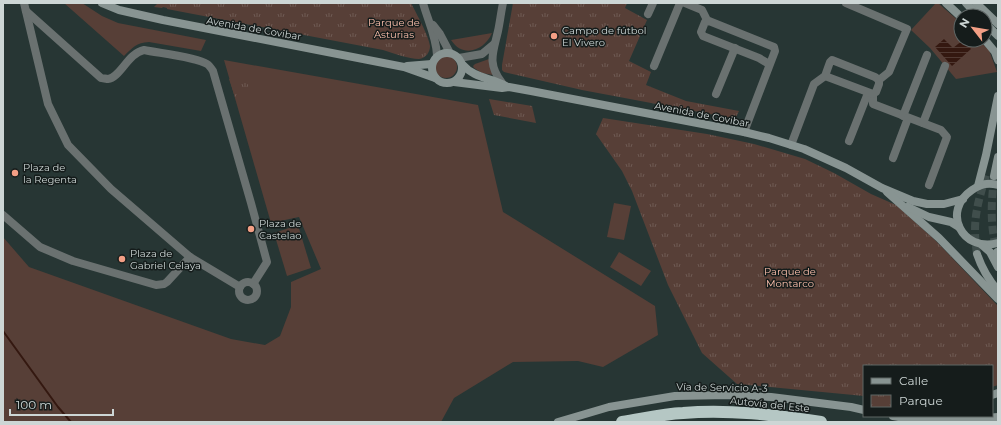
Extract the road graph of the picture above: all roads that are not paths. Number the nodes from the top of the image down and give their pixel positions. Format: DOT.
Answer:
graph roads {
  1 [pos="102,3"];
  2 [pos="423,3"];
  3 [pos="503,3"];
  4 [pos="653,3"];
  5 [pos="680,3"];
  6 [pos="685,3"];
  7 [pos="846,3"];
  8 [pos="976,3"];
  9 [pos="25,7"];
  10 [pos="648,14"];
  11 [pos="707,20"];
  12 [pos="431,23"];
  13 [pos="998,24"];
  14 [pos="494,44"];
  15 [pos="735,48"];
  16 [pos="992,48"];
  17 [pos="450,53"];
  18 [pos="437,55"];
  19 [pos="927,55"];
  20 [pos="998,60"];
  21 [pos="460,61"];
  22 [pos="432,64"];
  23 [pos="769,64"];
  24 [pos="654,66"];
  25 [pos="945,66"];
  26 [pos="404,67"];
  27 [pos="825,76"];
  28 [pos="435,78"];
  29 [pos="879,80"];
  30 [pos="454,82"];
  31 [pos="505,85"];
  32 [pos="870,93"];
  33 [pos="716,94"];
  34 [pos="998,96"];
  35 [pos="905,117"];
  36 [pos="922,123"];
  37 [pos="998,123"];
  38 [pos="744,132"];
  39 [pos="849,141"];
  40 [pos="791,145"];
  41 [pos="998,157"];
  42 [pos="892,158"];
  43 [pos="929,185"];
  44 [pos="998,185"];
  45 [pos="978,186"];
  46 [pos="882,188"];
  47 [pos="963,199"];
  48 [pos="900,204"];
  49 [pos="3,215"];
  50 [pos="959,227"];
  51 [pos="998,243"];
  52 [pos="982,245"];
  53 [pos="977,254"];
  54 [pos="190,257"];
  55 [pos="998,267"];
  56 [pos="253,284"];
  57 [pos="240,286"];
  58 [pos="998,291"];
  59 [pos="998,300"];
  60 [pos="863,408"];
  61 [pos="898,417"];
  62 [pos="998,417"];
  63 [pos="558,422"];
  64 [pos="622,422"];
  65 [pos="821,422"];
  1 -- 26 [label="main road, Avenida de Covibar"];
  2 -- 12 [label="street"];
  3 -- 14 [label="street"];
  4 -- 10 [label="street"];
  5 -- 24 [label="street"];
  6 -- 11 [label="street"];
  7 -- 29 [label="street"];
  8 -- 13 [label="main road"];
  9 -- 54 [label="street"];
  9 -- 56 [label="street"];
  11 -- 15 [label="street"];
  11 -- 23 [label="street"];
  12 -- 17 [label="street"];
  12 -- 18 [label="street"];
  14 -- 21 [label="street"];
  14 -- 31 [label="street"];
  15 -- 23 [label="street"];
  15 -- 33 [label="street"];
  16 -- 20 [label="main road"];
  17 -- 18 [label="main road"];
  17 -- 21 [label="main road"];
  18 -- 22 [label="main road"];
  19 -- 35 [label="street"];
  21 -- 30 [label="main road"];
  21 -- 31 [label="main road, Avenida de Covibar"];
  22 -- 26 [label="main road, Avenida de Covibar"];
  22 -- 28 [label="main road"];
  23 -- 38 [label="street"];
  25 -- 36 [label="street"];
  26 -- 28 [label="main road, Avenida de Covibar"];
  27 -- 29 [label="street"];
  27 -- 32 [label="street"];
  27 -- 40 [label="street"];
  28 -- 30 [label="main road"];
  29 -- 32 [label="street"];
  30 -- 31 [label="main road, Avenida de Covibar"];
  31 -- 38 [label="main road, Avenida de Covibar"];
  32 -- 35 [label="street"];
  32 -- 39 [label="street"];
  34 -- 45 [label="main road"];
  35 -- 36 [label="street"];
  35 -- 42 [label="street"];
  36 -- 43 [label="street"];
  37 -- 41 [label="main road"];
  38 -- 40 [label="main road, Avenida de Covibar"];
  40 -- 46 [label="main road, Avenida de Covibar"];
  44 -- 45 [label="main road"];
  45 -- 47 [label="main road"];
  46 -- 47 [label="main road, Avenida de Covibar"];
  46 -- 48 [label="main road, Avenida de Covibar"];
  47 -- 50 [label="main road"];
  48 -- 50 [label="main road"];
  48 -- 59 [label="main road, Avenida de Covibar"];
  49 -- 54 [label="street"];
  50 -- 52 [label="main road"];
  51 -- 52 [label="main road"];
  52 -- 55 [label="main road"];
  53 -- 58 [label="main road"];
  54 -- 57 [label="street"];
  56 -- 57 [label="street"];
  56 -- 57 [label="street"];
  60 -- 63 [label="main road, Vía de Servicio A-3"];
  61 -- 62 [label="main road"];
  64 -- 65 [label="highway, Autovía del Este"];
}
